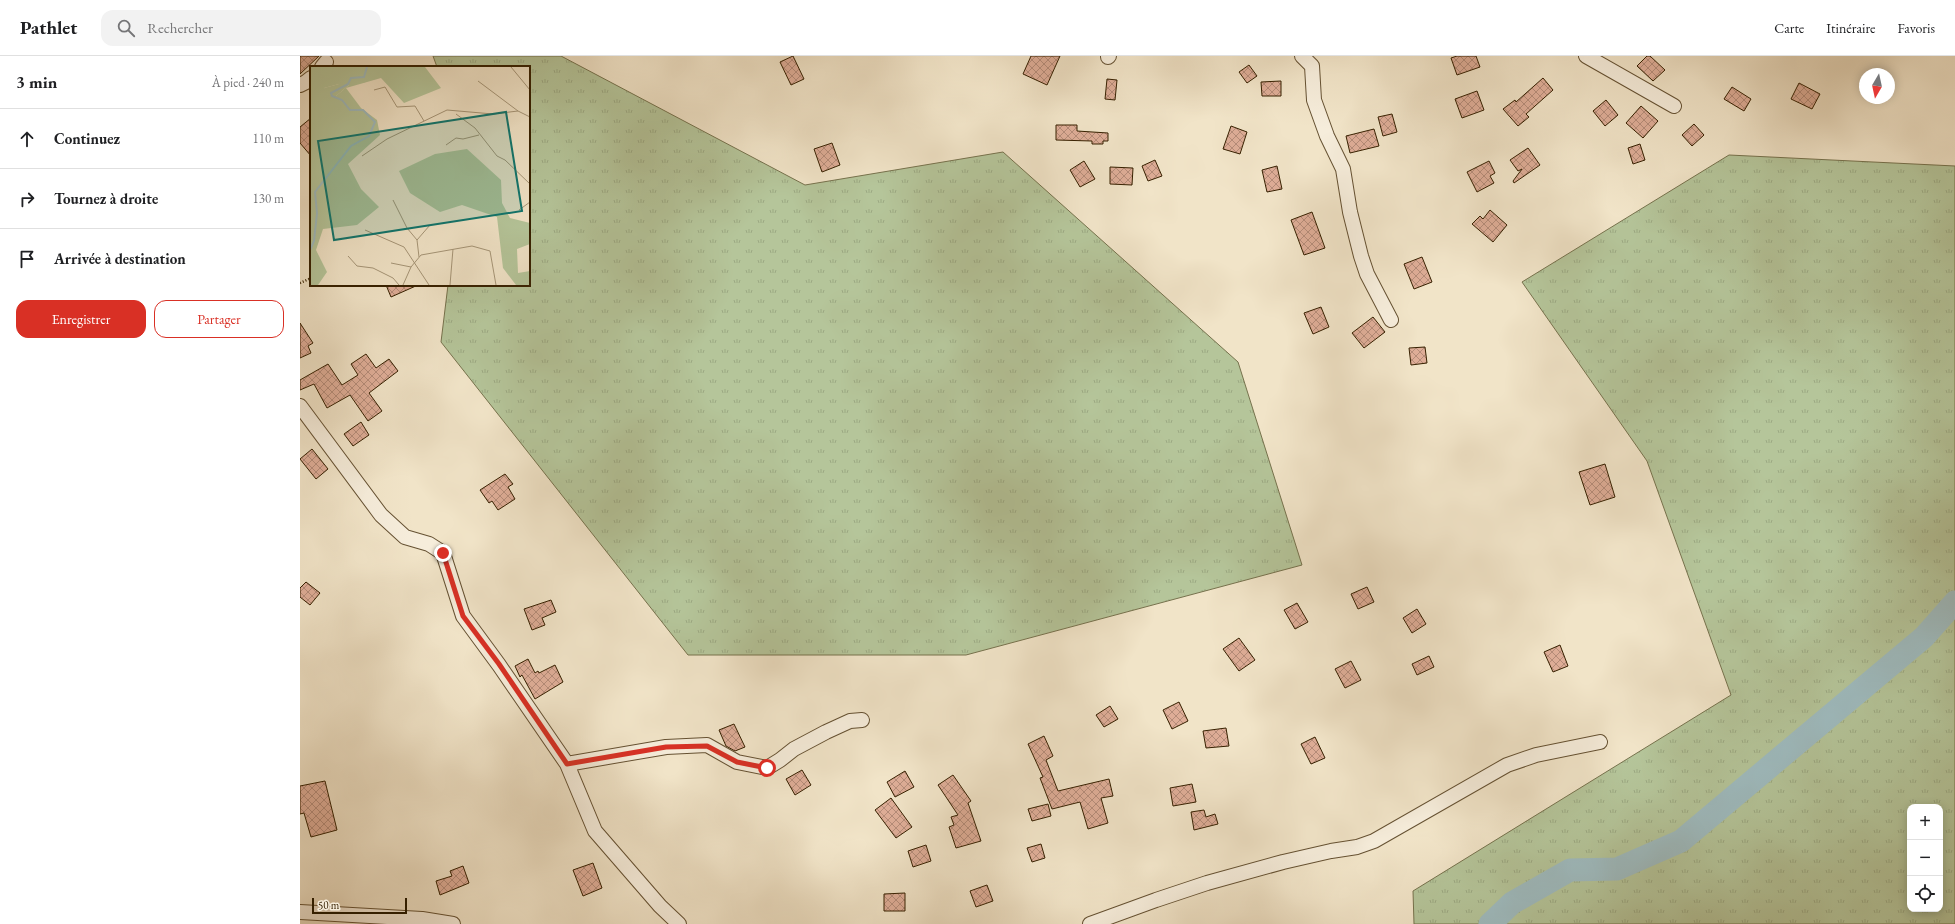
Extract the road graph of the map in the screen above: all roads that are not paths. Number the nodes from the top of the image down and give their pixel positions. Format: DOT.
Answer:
graph roads {
  1 [pos="1302,56"];
  2 [pos="1586,56"];
  3 [pos="310,79"];
  4 [pos="300,85"];
  5 [pos="1674,106"];
  6 [pos="1391,320"];
  7 [pos="300,406"];
  8 [pos="862,720"];
  9 [pos="1600,742"];
  10 [pos="567,764"];
  11 [pos="300,912"];
  12 [pos="453,924"];
  13 [pos="679,924"];
  14 [pos="1090,924"];
  1 -- 6 [label="street"];
  2 -- 5 [label="street"];
  3 -- 4 [label="street"];
  7 -- 10 [label="street"];
  8 -- 10 [label="street"];
  9 -- 14 [label="street"];
  10 -- 13 [label="street"];
  11 -- 12 [label="street"];
}
